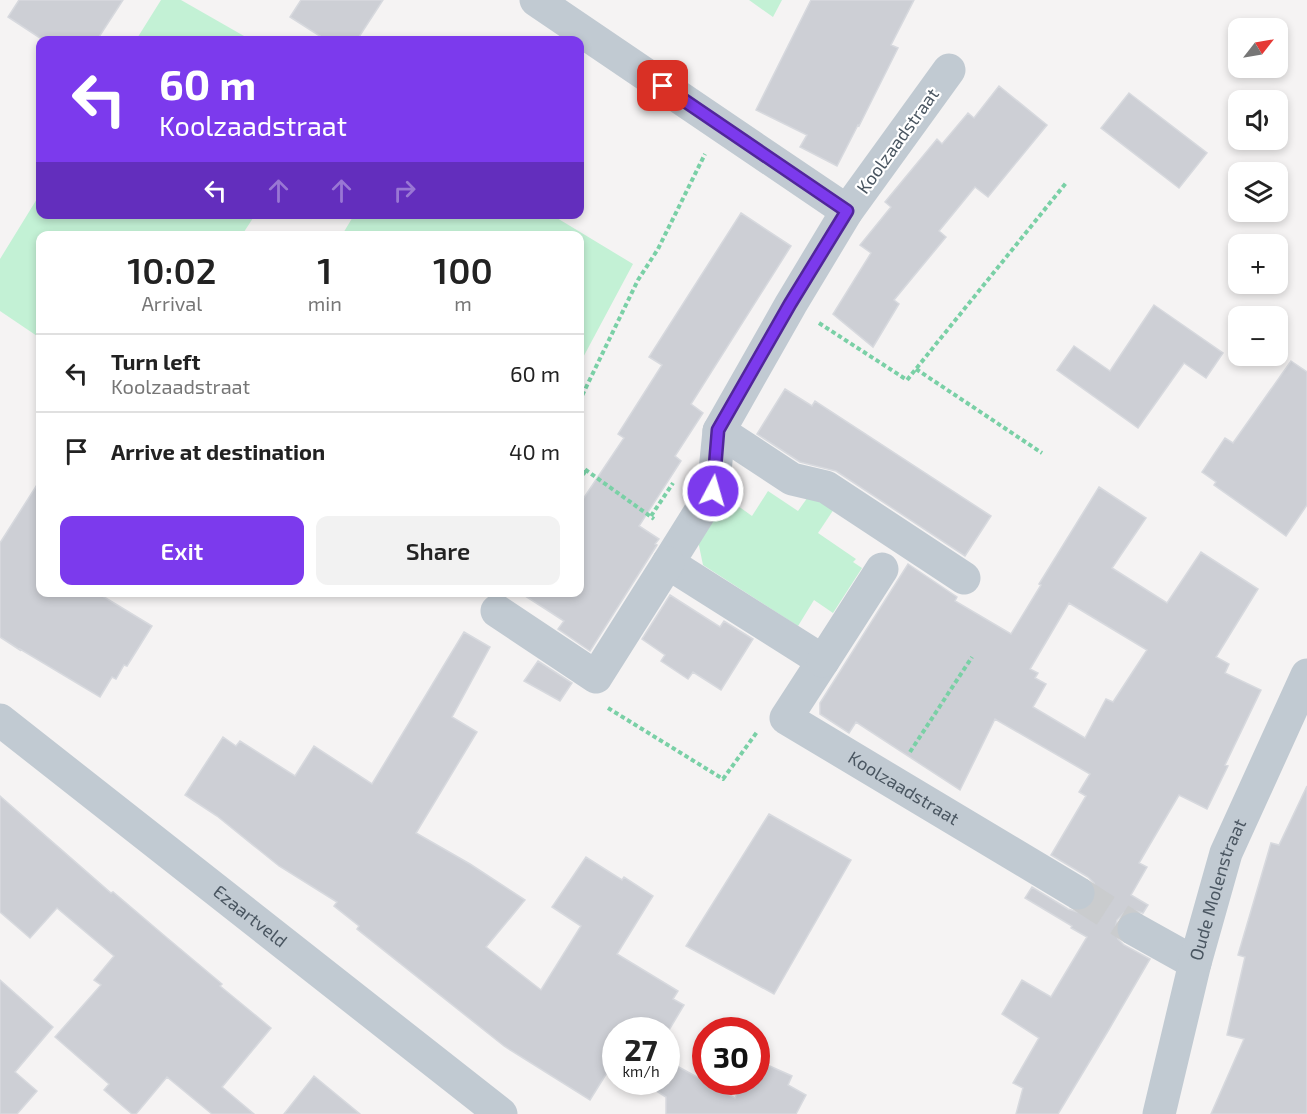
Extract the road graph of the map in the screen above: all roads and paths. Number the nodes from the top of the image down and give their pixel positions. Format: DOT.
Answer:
graph roads {
  1 [pos="536,0"];
  2 [pos="949,70"];
  3 [pos="720,124"];
  4 [pos="1066,183"];
  5 [pos="847,211"];
  6 [pos="790,304"];
  7 [pos="916,369"];
  8 [pos="584,392"];
  9 [pos="718,430"];
  10 [pos="1042,453"];
  11 [pos="586,470"];
  12 [pos="584,473"];
  13 [pos="673,483"];
  14 [pos="651,516"];
  15 [pos="676,551"];
  16 [pos="882,569"];
  17 [pos="964,578"];
  18 [pos="497,611"];
  19 [pos="972,657"];
  20 [pos="823,661"];
  21 [pos="1307,675"];
  22 [pos="596,677"];
  23 [pos="786,718"];
  24 [pos="0,720"];
  25 [pos="891,781"];
  26 [pos="1078,893"];
  27 [pos="1134,928"];
  28 [pos="1195,963"];
  29 [pos="501,1114"];
  30 [pos="1159,1114"];
  1 -- 3 [label="street, Koolzaadstraat"];
  2 -- 5 [label="street, Koolzaadstraat"];
  3 -- 5 [label="street, Koolzaadstraat"];
  3 -- 8 [label="path"];
  4 -- 7 [label="path"];
  5 -- 6 [label="street, Koolzaadstraat"];
  6 -- 7 [label="path"];
  6 -- 9 [label="street, Koolzaadstraat"];
  7 -- 10 [label="path"];
  9 -- 15 [label="street, Koolzaadstraat"];
  9 -- 17 [label="street"];
  11 -- 12 [label="path"];
  11 -- 14 [label="path"];
  13 -- 14 [label="path"];
  14 -- 15 [label="path"];
  15 -- 20 [label="street"];
  15 -- 22 [label="street, Koolzaadstraat"];
  16 -- 20 [label="street"];
  18 -- 22 [label="street"];
  19 -- 25 [label="path"];
  20 -- 23 [label="street"];
  21 -- 28 [label="street, Oude Molenstraat"];
  22 -- 23 [label="path"];
  23 -- 25 [label="street, Koolzaadstraat"];
  24 -- 29 [label="street, Ezaartveld"];
  25 -- 26 [label="street, Koolzaadstraat"];
  27 -- 28 [label="street"];
  28 -- 30 [label="street, Oude Molenstraat"];
}
